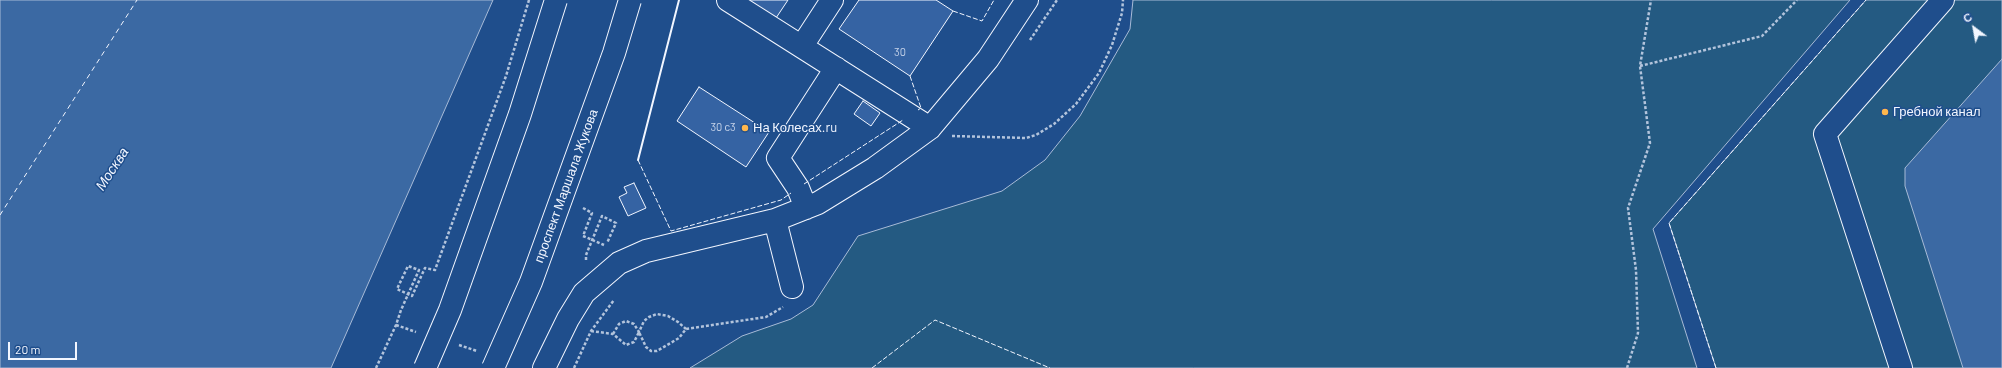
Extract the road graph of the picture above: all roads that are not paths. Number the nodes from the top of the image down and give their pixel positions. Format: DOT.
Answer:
graph roads {
  1 [pos="556,0"];
  2 [pos="630,0"];
  3 [pos="728,0"];
  4 [pos="832,0"];
  5 [pos="1027,0"];
  6 [pos="1943,0"];
  7 [pos="802,46"];
  8 [pos="836,68"];
  9 [pos="940,132"];
  10 [pos="806,208"];
  11 [pos="775,220"];
  12 [pos="792,287"];
  13 [pos="425,368"];
  14 [pos="493,368"];
  15 [pos="544,368"];
  16 [pos="1901,368"];
  1 -- 13 [label="main road, bridge"];
  2 -- 14 [label="main road, проспект Маршала Жукова, bridge"];
  3 -- 7 [label="main road"];
  4 -- 7 [label="main road"];
  5 -- 9 [label="main road"];
  6 -- 16 [label="main road"];
  7 -- 8 [label="main road"];
  8 -- 9 [label="main road"];
  8 -- 10 [label="main road"];
  9 -- 10 [label="main road"];
  10 -- 11 [label="main road"];
  11 -- 12 [label="main road"];
  11 -- 15 [label="main road"];
}
